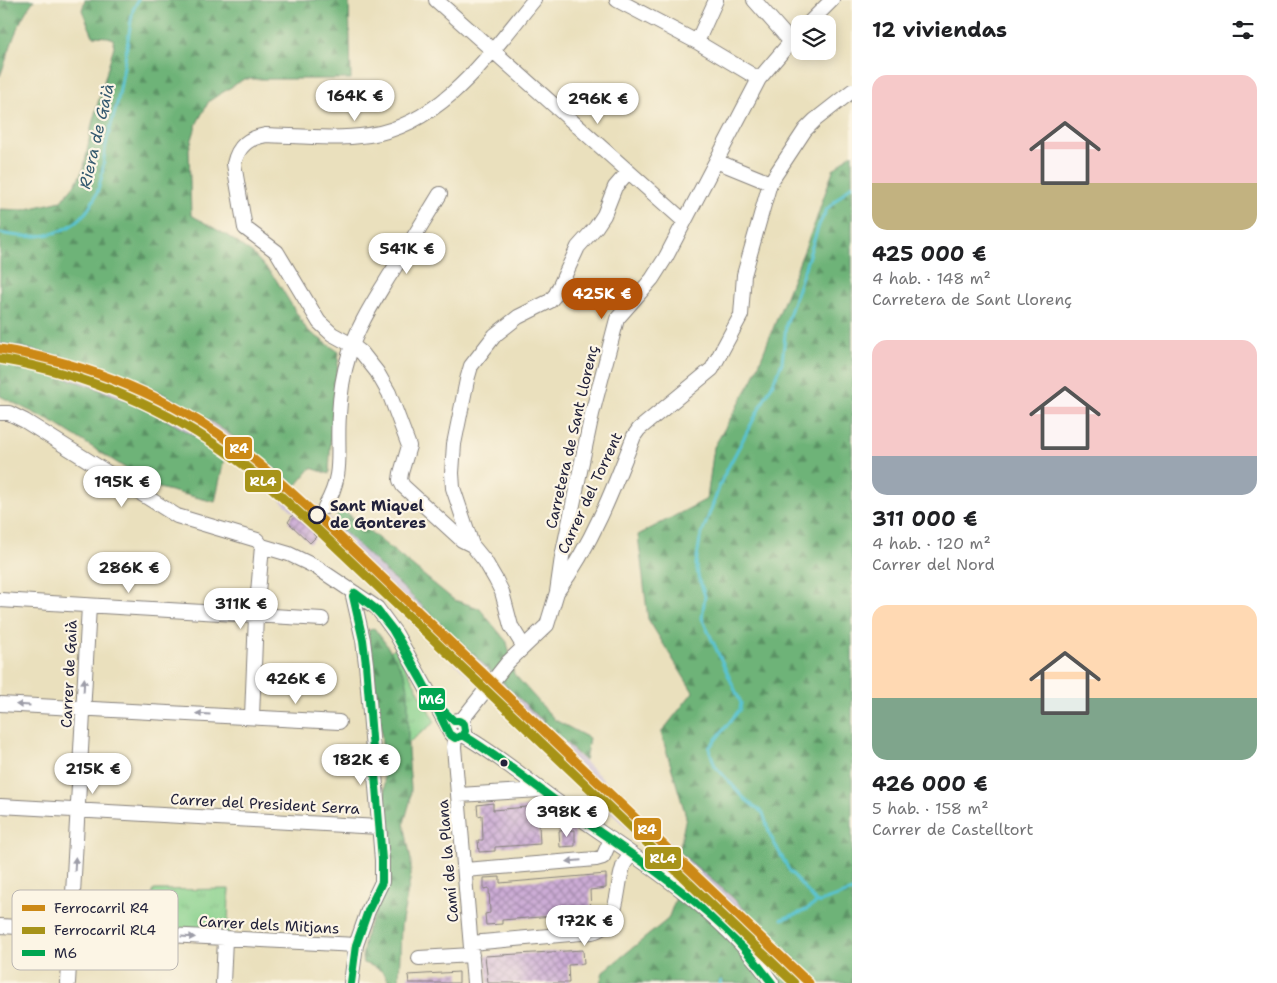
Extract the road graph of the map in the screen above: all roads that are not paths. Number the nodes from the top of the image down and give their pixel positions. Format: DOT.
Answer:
graph roads {
  1 [pos="436,0"];
  2 [pos="534,0"];
  3 [pos="617,0"];
  4 [pos="716,0"];
  5 [pos="754,0"];
  6 [pos="832,0"];
  7 [pos="817,15"];
  8 [pos="791,33"];
  9 [pos="697,42"];
  10 [pos="791,42"];
  11 [pos="493,50"];
  12 [pos="759,79"];
  13 [pos="852,91"];
  14 [pos="716,161"];
  15 [pos="628,172"];
  16 [pos="770,183"];
  17 [pos="440,194"];
  18 [pos="684,221"];
  19 [pos="352,345"];
  20 [pos="0,414"];
  21 [pos="325,507"];
  22 [pos="472,544"];
  23 [pos="262,546"];
  24 [pos="355,592"];
  25 [pos="557,592"];
  26 [pos="0,600"];
  27 [pos="89,606"];
  28 [pos="256,616"];
  29 [pos="322,619"];
  30 [pos="524,646"];
  31 [pos="0,704"];
  32 [pos="83,708"];
  33 [pos="252,716"];
  34 [pos="339,722"];
  35 [pos="456,728"];
  36 [pos="510,768"];
  37 [pos="540,790"];
  38 [pos="505,792"];
  39 [pos="459,794"];
  40 [pos="0,806"];
  41 [pos="78,810"];
  42 [pos="379,827"];
  43 [pos="611,839"];
  44 [pos="632,854"];
  45 [pos="603,857"];
  46 [pos="623,865"];
  47 [pos="465,870"];
  48 [pos="73,890"];
  49 [pos="178,936"];
  50 [pos="225,939"];
  51 [pos="356,946"];
  52 [pos="472,949"];
  53 [pos="419,958"];
  54 [pos="69,970"];
  55 [pos="68,983"];
  56 [pos="223,983"];
  57 [pos="351,983"];
  58 [pos="474,983"];
  59 [pos="772,983"];
  1 -- 11 [label="street"];
  2 -- 11 [label="street"];
  3 -- 9 [label="street"];
  4 -- 9 [label="street"];
  5 -- 8 [label="street"];
  6 -- 7 [label="street"];
  9 -- 12 [label="street"];
  10 -- 12 [label="street, Carretera de Sant Llorenç"];
  11 -- 15 [label="street"];
  11 -- 19 [label="street"];
  12 -- 14 [label="street, Carretera de Sant Llorenç"];
  13 -- 16 [label="street, Carrer del Torrent"];
  14 -- 16 [label="street"];
  14 -- 18 [label="street, Carretera de Sant Llorenç"];
  15 -- 18 [label="street"];
  15 -- 22 [label="street"];
  16 -- 25 [label="street, Carrer del Torrent"];
  17 -- 19 [label="street"];
  18 -- 25 [label="street, Carretera de Sant Llorenç"];
  19 -- 21 [label="street"];
  19 -- 22 [label="street"];
  20 -- 23 [label="street"];
  22 -- 30 [label="street"];
  23 -- 24 [label="street"];
  23 -- 28 [label="street"];
  24 -- 35 [label="street"];
  24 -- 42 [label="street"];
  25 -- 30 [label="street, Carretera de Sant Llorenç"];
  26 -- 27 [label="street"];
  27 -- 28 [label="street"];
  32 -- 27 [label="street, Carrer de Gaià, one-way"];
  28 -- 29 [label="street"];
  28 -- 33 [label="street"];
  30 -- 35 [label="street, Carretera de Sant Llorenç"];
  32 -- 31 [label="street, one-way"];
  33 -- 32 [label="street, one-way"];
  32 -- 41 [label="street, Carrer de Gaià"];
  33 -- 34 [label="street"];
  35 -- 36 [label="street"];
  35 -- 39 [label="street, Camí de la Plana"];
  36 -- 37 [label="street"];
  36 -- 38 [label="street"];
  37 -- 38 [label="street"];
  37 -- 43 [label="street"];
  38 -- 39 [label="street"];
  39 -- 47 [label="street, Camí de la Plana"];
  40 -- 41 [label="street, Carrer del President Serra"];
  41 -- 42 [label="street, Carrer del President Serra"];
  48 -- 41 [label="street, Carrer de Gaià, one-way"];
  42 -- 51 [label="street"];
  43 -- 44 [label="street"];
  43 -- 45 [label="street"];
  44 -- 46 [label="street"];
  44 -- 59 [label="street"];
  45 -- 46 [label="street"];
  45 -- 47 [label="street, one-way"];
  46 -- 52 [label="street"];
  47 -- 52 [label="street, Camí de la Plana"];
  49 -- 50 [label="street, Carrer dels Mitjans, one-way"];
  50 -- 51 [label="street, Carrer dels Mitjans"];
  50 -- 56 [label="street"];
  51 -- 57 [label="street"];
  52 -- 53 [label="street"];
  52 -- 58 [label="street, Camí de la Plana"];
  54 -- 55 [label="street, Carrer de Gaià"];
}
